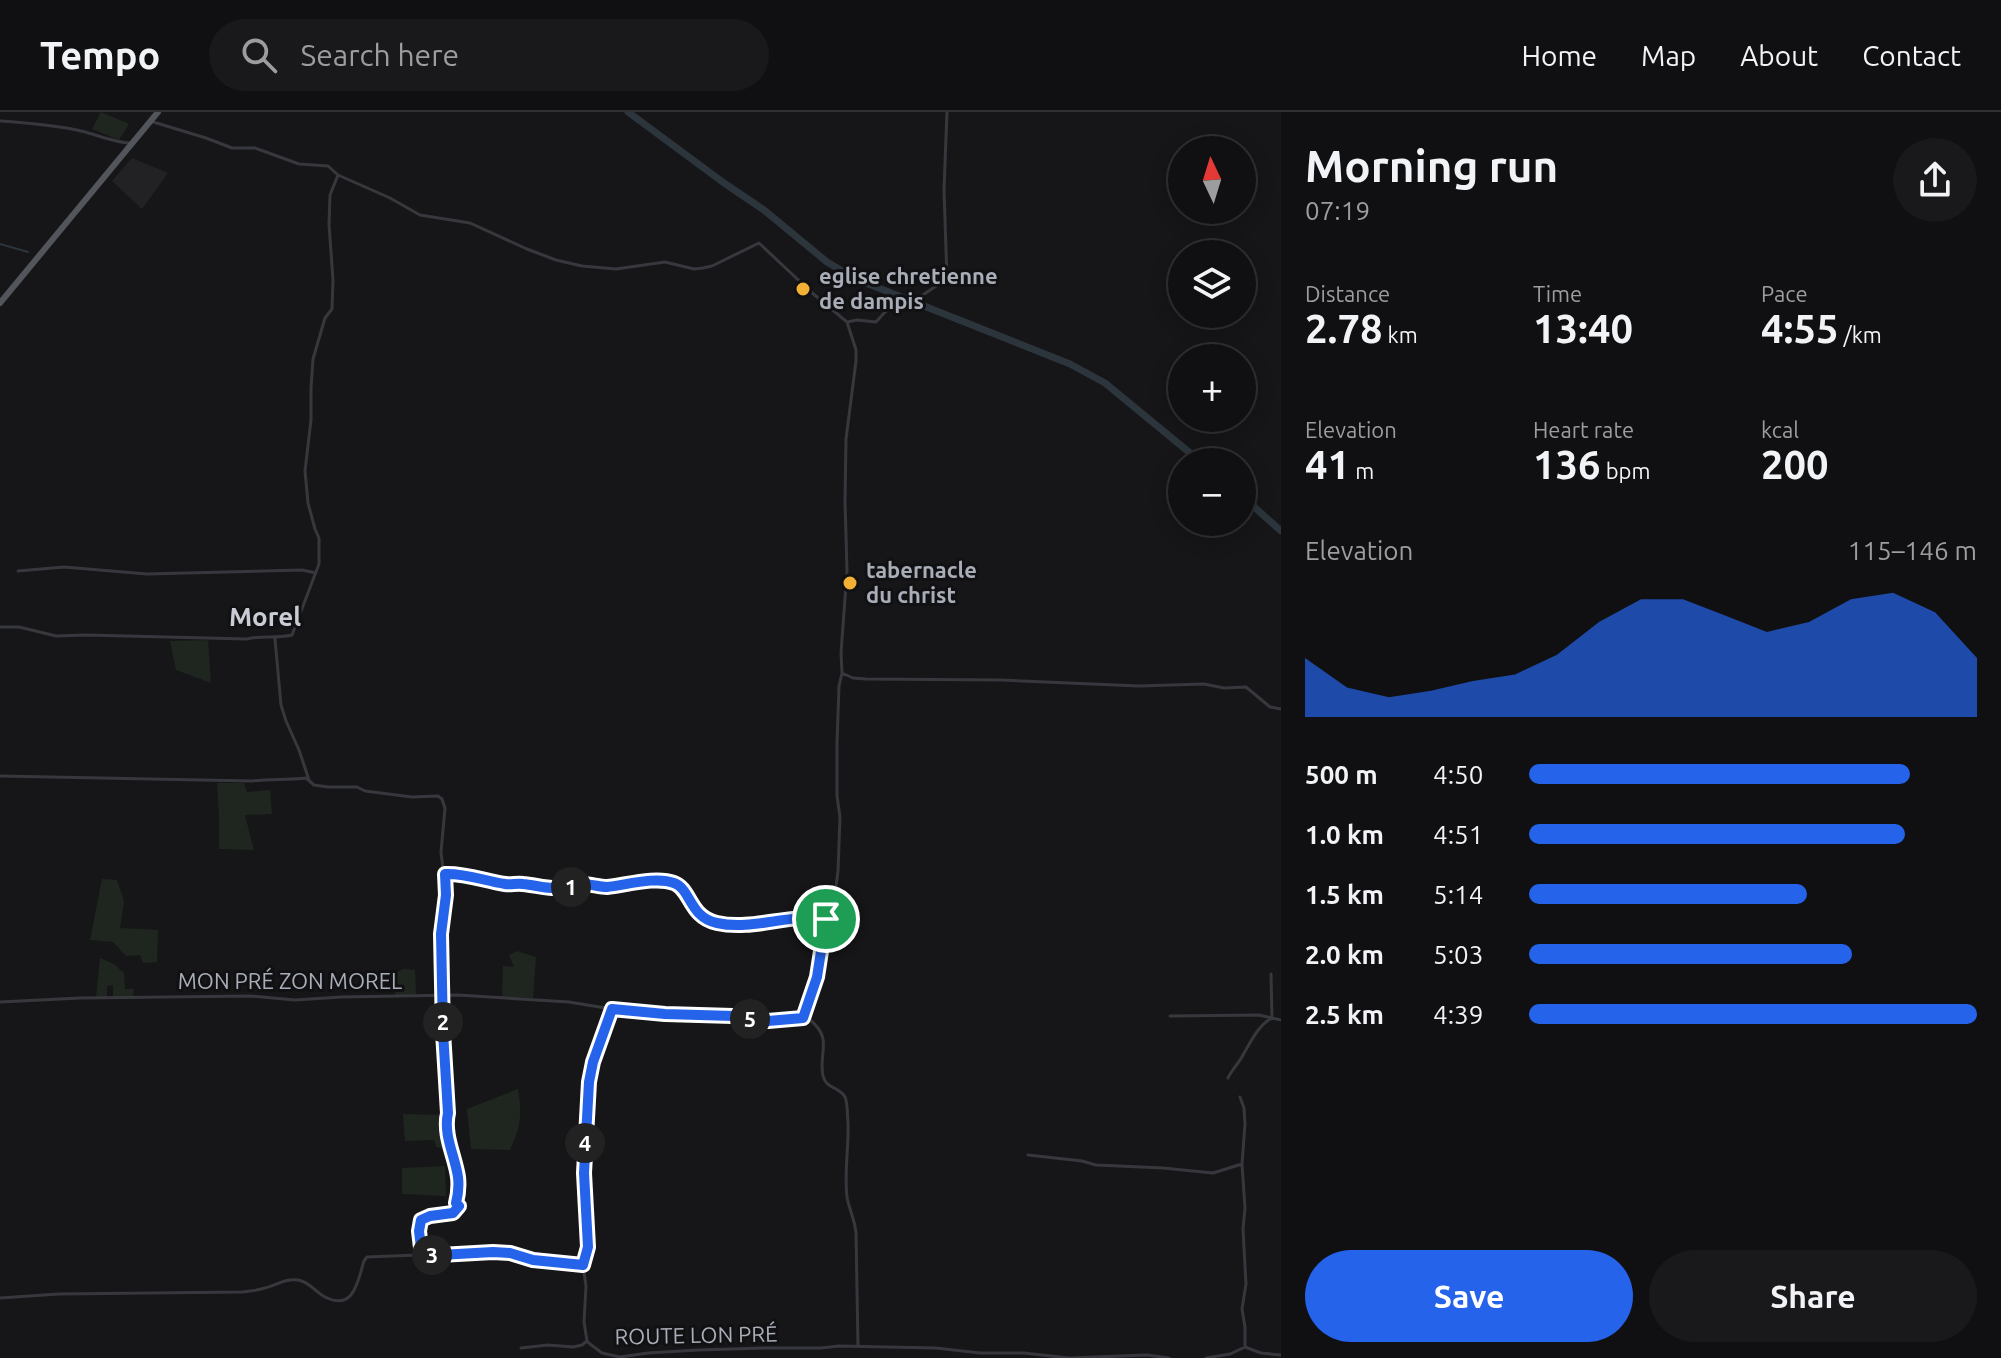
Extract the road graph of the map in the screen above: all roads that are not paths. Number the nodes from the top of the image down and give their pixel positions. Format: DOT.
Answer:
graph roads {
  1 [pos="158,112"];
  2 [pos="947,112"];
  3 [pos="0,121"];
  4 [pos="150,121"];
  5 [pos="130,143"];
  6 [pos="338,175"];
  7 [pos="0,303"];
  8 [pos="847,322"];
  9 [pos="18,571"];
  10 [pos="316,573"];
  11 [pos="0,627"];
  12 [pos="275,639"];
  13 [pos="842,673"];
  14 [pos="1281,709"];
  15 [pos="0,776"];
  16 [pos="309,780"];
  17 [pos="445,874"];
  18 [pos="826,919"];
  19 [pos="1271,974"];
  20 [pos="443,995"];
  21 [pos="0,1002"];
  22 [pos="612,1009"];
  23 [pos="1170,1016"];
  24 [pos="803,1018"];
  25 [pos="1272,1018"];
  26 [pos="1281,1020"];
  27 [pos="1228,1078"];
  28 [pos="1240,1097"];
  29 [pos="1028,1155"];
  30 [pos="1242,1164"];
  31 [pos="422,1256"];
  32 [pos="583,1265"];
  33 [pos="0,1298"];
  34 [pos="587,1341"];
  35 [pos="858,1347"];
  36 [pos="1245,1347"];
  37 [pos="521,1348"];
  38 [pos="967,1352"];
  39 [pos="1281,1355"];
  40 [pos="967,1358"];
  41 [pos="1169,1358"];
  42 [pos="1206,1358"];
  1 -- 4 [label="main road"];
  2 -- 8 [label="street"];
  3 -- 5 [label="street"];
  4 -- 5 [label="main road"];
  4 -- 6 [label="street"];
  5 -- 7 [label="main road"];
  6 -- 8 [label="street"];
  6 -- 10 [label="street"];
  8 -- 13 [label="street"];
  9 -- 10 [label="street"];
  10 -- 12 [label="street"];
  11 -- 12 [label="street"];
  12 -- 16 [label="street"];
  13 -- 14 [label="street"];
  13 -- 18 [label="street"];
  15 -- 16 [label="street"];
  16 -- 17 [label="street"];
  17 -- 18 [label="street"];
  17 -- 20 [label="street"];
  18 -- 24 [label="street"];
  19 -- 25 [label="street"];
  20 -- 21 [label="street, MON PRÉ ZON MOREL"];
  20 -- 22 [label="street, MON PRÉ ZON MOREL"];
  20 -- 31 [label="street"];
  22 -- 24 [label="street, MON PRÉ ZON MOREL"];
  22 -- 32 [label="street, ROUTE LON PRÉ"];
  23 -- 25 [label="street"];
  24 -- 35 [label="street"];
  25 -- 26 [label="street"];
  25 -- 27 [label="street"];
  28 -- 30 [label="street"];
  29 -- 30 [label="street"];
  30 -- 36 [label="street"];
  31 -- 32 [label="street"];
  31 -- 33 [label="street"];
  32 -- 34 [label="street, ROUTE LON PRÉ"];
  34 -- 35 [label="street, ROUTE LON PRÉ"];
  34 -- 37 [label="street"];
  35 -- 38 [label="street, ROUTE LON PRÉ"];
  36 -- 39 [label="street"];
  36 -- 42 [label="street"];
  38 -- 40 [label="street"];
  38 -- 41 [label="street, ROUTE LON PRÉ"];
}
